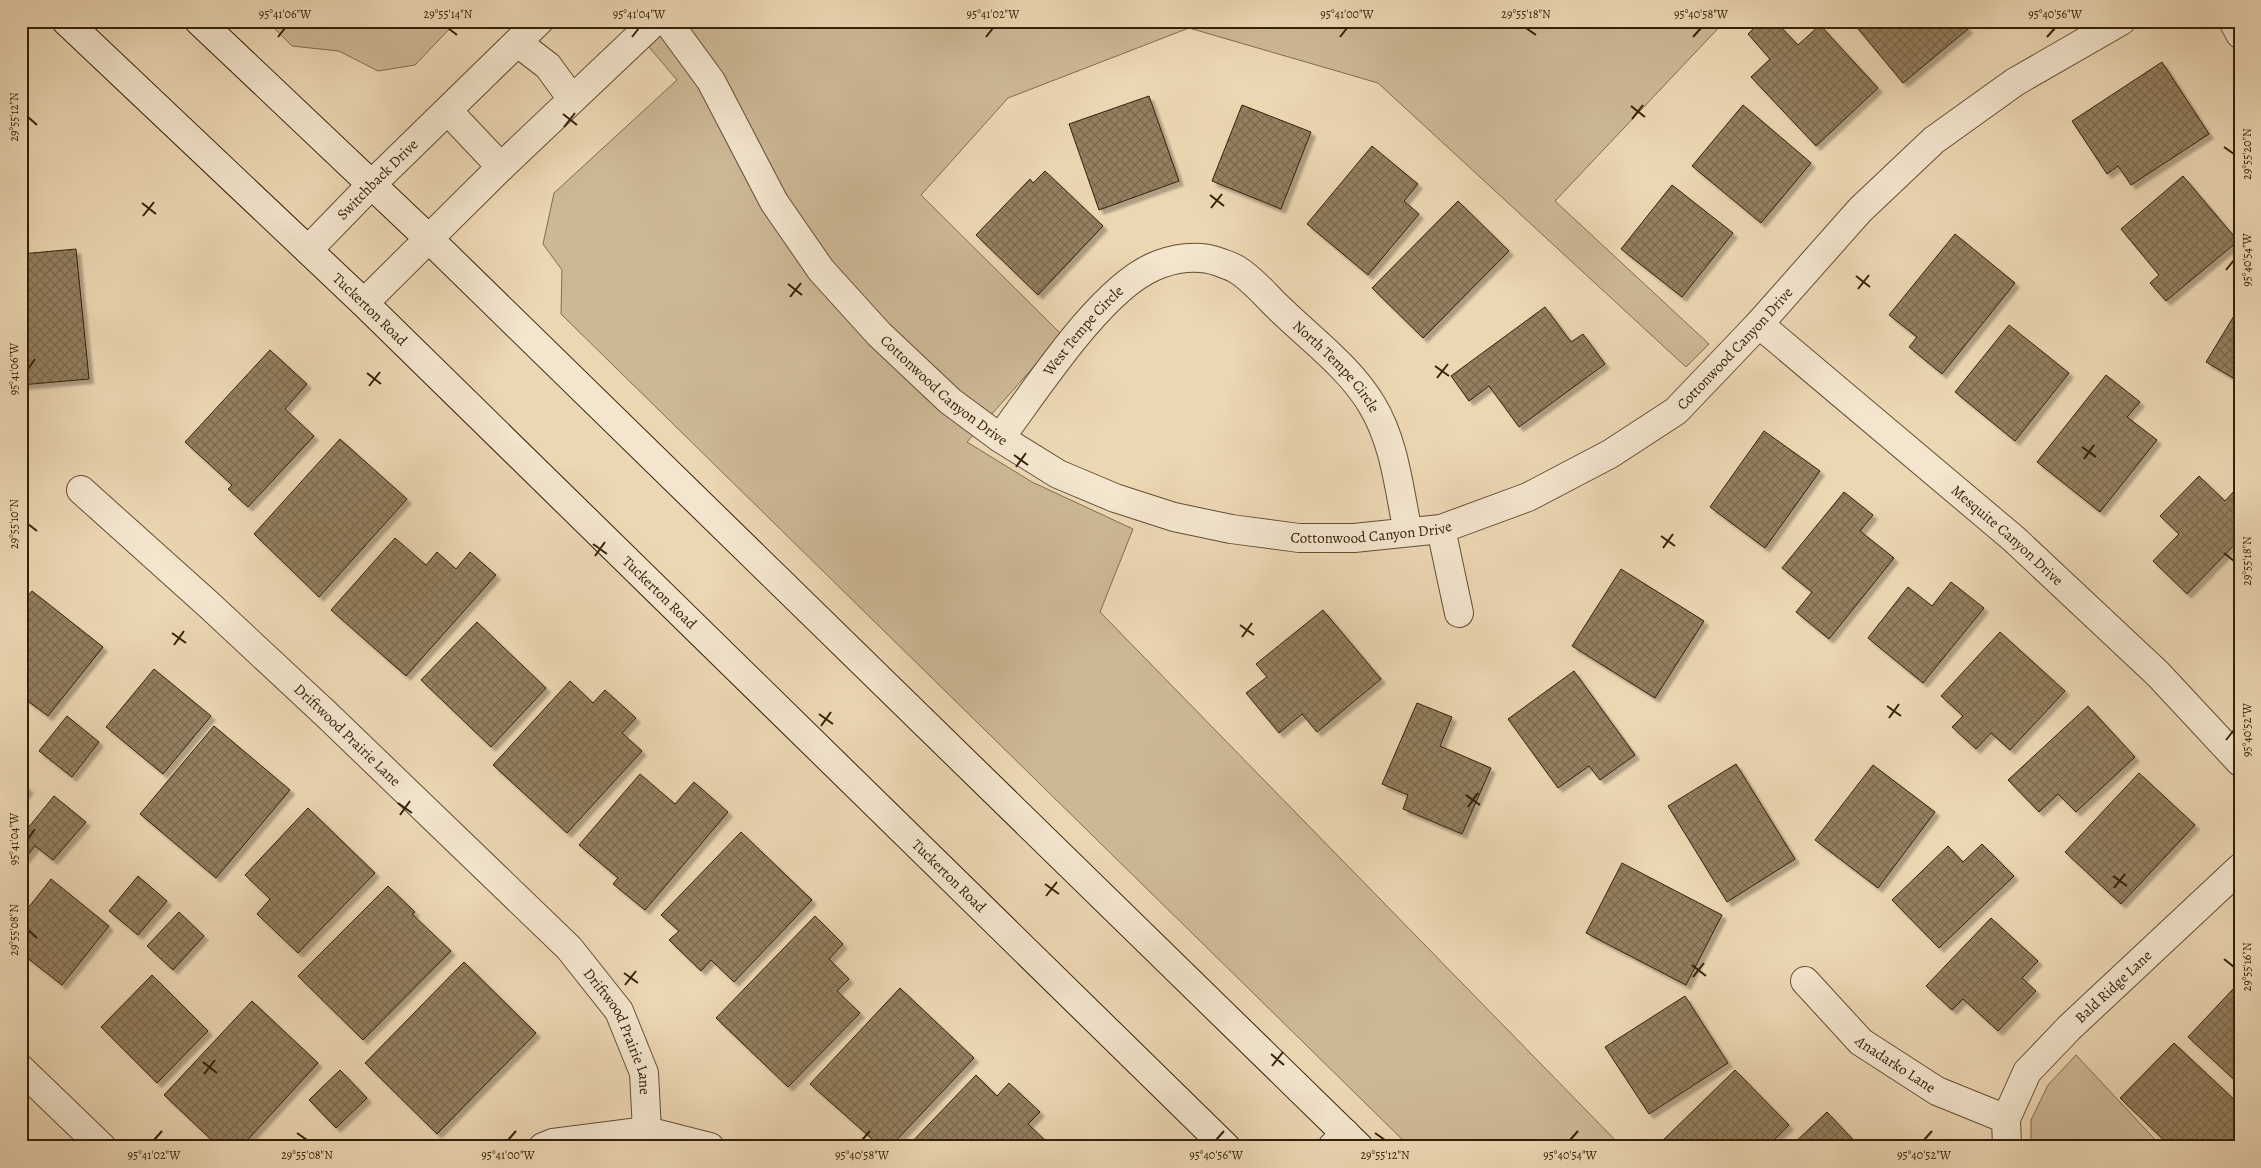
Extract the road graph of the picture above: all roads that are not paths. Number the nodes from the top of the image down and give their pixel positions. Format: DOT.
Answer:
graph roads {
  1 [pos="66,21"];
  2 [pos="199,21"];
  3 [pos="539,21"];
  4 [pos="655,21"];
  5 [pos="667,21"];
  6 [pos="2121,21"];
  7 [pos="2233,21"];
  8 [pos="2240,34"];
  9 [pos="518,43"];
  10 [pos="572,99"];
  11 [pos="448,111"];
  12 [pos="501,167"];
  13 [pos="372,184"];
  14 [pos="428,238"];
  15 [pos="308,250"];
  16 [pos="1193,257"];
  17 [pos="364,303"];
  18 [pos="1759,324"];
  19 [pos="1000,438"];
  20 [pos="81,490"];
  21 [pos="1441,529"];
  22 [pos="1408,532"];
  23 [pos="1459,613"];
  24 [pos="2240,762"];
  25 [pos="2240,868"];
  26 [pos="1805,981"];
  27 [pos="21,1070"];
  28 [pos="2006,1119"];
  29 [pos="647,1132"];
  30 [pos="1345,1142"];
  31 [pos="102,1147"];
  32 [pos="543,1147"];
  33 [pos="710,1147"];
  34 [pos="1226,1147"];
  35 [pos="2007,1147"];
  1 -- 15 [label="street, Tuckerton Road"];
  2 -- 13 [label="street"];
  3 -- 9 [label="street, Switchback Drive"];
  4 -- 10 [label="street"];
  5 -- 19 [label="street, Cottonwood Canyon Drive"];
  6 -- 18 [label="street, Cottonwood Canyon Drive"];
  7 -- 8 [label="street"];
  9 -- 10 [label="street"];
  9 -- 11 [label="street, Switchback Drive"];
  10 -- 12 [label="street"];
  11 -- 12 [label="street"];
  11 -- 13 [label="street, Switchback Drive"];
  12 -- 14 [label="street"];
  13 -- 14 [label="street"];
  13 -- 15 [label="street, Switchback Drive"];
  14 -- 17 [label="street"];
  14 -- 30 [label="street"];
  15 -- 17 [label="street, Tuckerton Road"];
  16 -- 19 [label="street, West Tempe Circle"];
  16 -- 22 [label="street, North Tempe Circle"];
  17 -- 34 [label="street, Tuckerton Road"];
  18 -- 21 [label="street, Cottonwood Canyon Drive"];
  18 -- 24 [label="street, Mesquite Canyon Drive"];
  19 -- 22 [label="street, Cottonwood Canyon Drive"];
  20 -- 29 [label="street, Driftwood Prairie Lane"];
  21 -- 22 [label="street, Cottonwood Canyon Drive"];
  21 -- 23 [label="street"];
  25 -- 28 [label="street, Bald Ridge Lane"];
  26 -- 28 [label="street, Anadarko Lane"];
  27 -- 31 [label="street"];
  28 -- 35 [label="street"];
  29 -- 32 [label="street"];
  29 -- 33 [label="street"];
}
